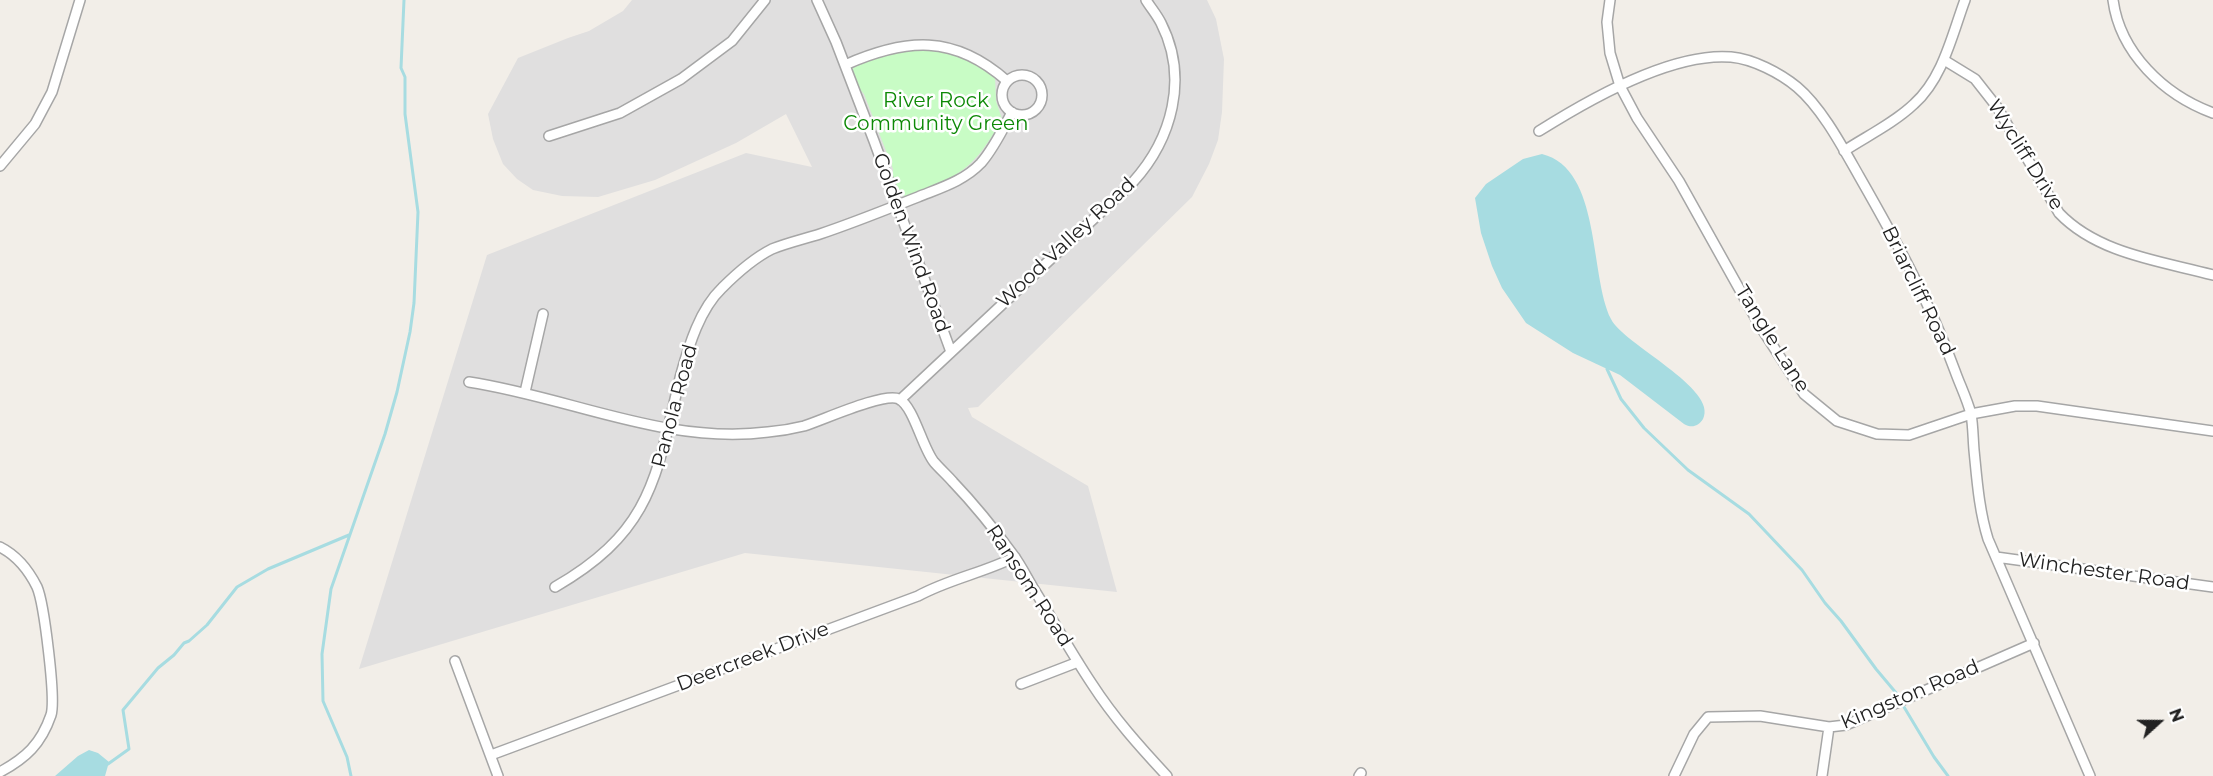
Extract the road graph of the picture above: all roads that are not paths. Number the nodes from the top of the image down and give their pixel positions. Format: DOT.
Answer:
graph roads {
  1 [pos="80,0"];
  2 [pos="765,0"];
  3 [pos="817,0"];
  4 [pos="1146,0"];
  5 [pos="1610,0"];
  6 [pos="1965,0"];
  7 [pos="2113,0"];
  8 [pos="1944,60"];
  9 [pos="845,65"];
  10 [pos="1007,81"];
  11 [pos="1620,87"];
  12 [pos="1012,112"];
  13 [pos="2213,113"];
  14 [pos="1539,131"];
  15 [pos="549,136"];
  16 [pos="1844,151"];
  17 [pos="0,166"];
  18 [pos="897,205"];
  19 [pos="2213,275"];
  20 [pos="543,314"];
  21 [pos="951,352"];
  22 [pos="469,382"];
  23 [pos="525,392"];
  24 [pos="897,399"];
  25 [pos="1971,414"];
  26 [pos="668,429"];
  27 [pos="2213,431"];
  28 [pos="0,547"];
  29 [pos="1015,557"];
  30 [pos="1996,557"];
  31 [pos="555,586"];
  32 [pos="2213,587"];
  33 [pos="2034,642"];
  34 [pos="455,661"];
  35 [pos="1078,662"];
  36 [pos="1021,684"];
  37 [pos="1829,727"];
  38 [pos="491,755"];
  39 [pos="0,772"];
  40 [pos="498,776"];
  41 [pos="1167,776"];
  42 [pos="1674,776"];
  43 [pos="1822,776"];
  44 [pos="2090,776"];
  1 -- 17 [label="street"];
  2 -- 15 [label="street"];
  3 -- 9 [label="street, Golden Wind Road"];
  4 -- 21 [label="street, Wood Valley Road"];
  5 -- 11 [label="street, Tangle Lane"];
  6 -- 8 [label="street"];
  7 -- 13 [label="street"];
  8 -- 16 [label="street"];
  8 -- 19 [label="street, Wycliff Drive"];
  9 -- 10 [label="street"];
  9 -- 18 [label="street, Golden Wind Road"];
  10 -- 12 [label="street"];
  10 -- 12 [label="street"];
  11 -- 14 [label="street, Briarcliff Road"];
  11 -- 16 [label="street, Briarcliff Road"];
  11 -- 25 [label="street, Tangle Lane"];
  12 -- 18 [label="street, Panola Road"];
  16 -- 25 [label="street, Briarcliff Road"];
  18 -- 21 [label="street, Golden Wind Road"];
  18 -- 26 [label="street, Panola Road"];
  20 -- 23 [label="street"];
  21 -- 24 [label="street, Wood Valley Road"];
  22 -- 23 [label="street"];
  23 -- 26 [label="street"];
  24 -- 26 [label="street"];
  24 -- 29 [label="street, Ransom Road"];
  25 -- 27 [label="street, Tangle Lane"];
  25 -- 30 [label="street, Briarcliff Road"];
  26 -- 31 [label="street, Panola Road"];
  28 -- 39 [label="street"];
  29 -- 35 [label="street, Ransom Road"];
  29 -- 38 [label="street, Deercreek Drive"];
  30 -- 32 [label="street, Winchester Road"];
  30 -- 33 [label="street, Briarcliff Road"];
  33 -- 37 [label="street, Kingston Road"];
  33 -- 44 [label="street, Briarcliff Road"];
  34 -- 38 [label="street"];
  35 -- 36 [label="street"];
  35 -- 41 [label="street, Ransom Road"];
  37 -- 42 [label="street, Kingston Road"];
  37 -- 43 [label="street"];
  38 -- 40 [label="street"];
}
